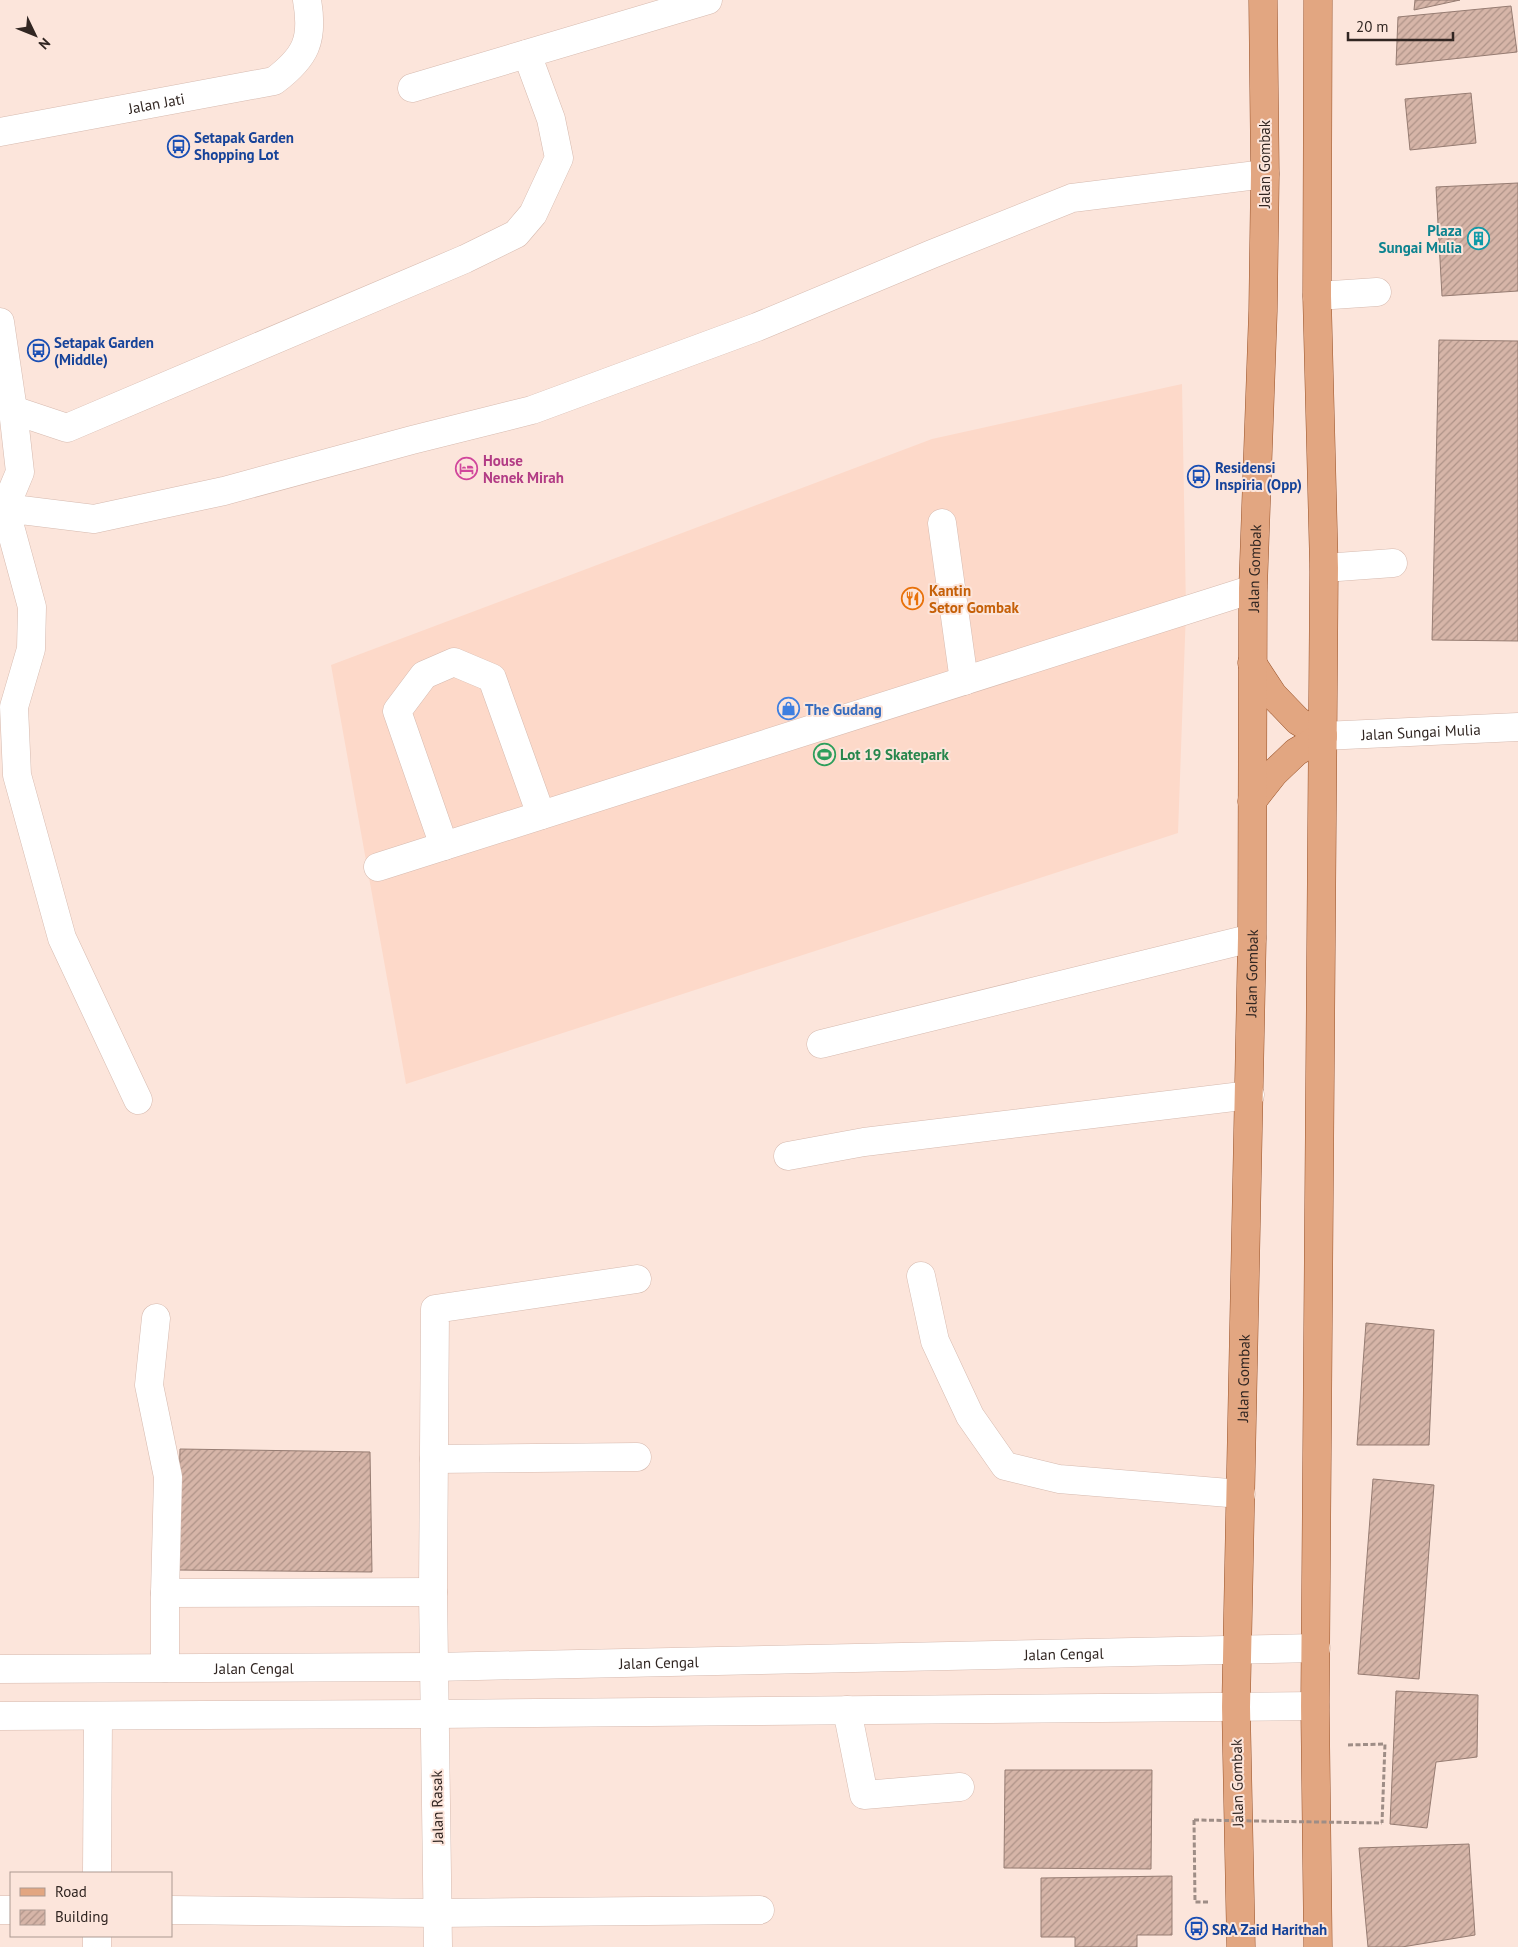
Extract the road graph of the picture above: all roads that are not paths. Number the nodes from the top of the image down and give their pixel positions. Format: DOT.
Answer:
graph roads {
  1 [pos="307,0"];
  2 [pos="708,0"];
  3 [pos="1263,0"];
  4 [pos="1318,0"];
  5 [pos="527,54"];
  6 [pos="412,88"];
  7 [pos="0,132"];
  8 [pos="1265,174"];
  9 [pos="1377,292"];
  10 [pos="1317,296"];
  11 [pos="0,322"];
  12 [pos="13,410"];
  13 [pos="3,509"];
  14 [pos="942,523"];
  15 [pos="1393,564"];
  16 [pos="1324,568"];
  17 [pos="1253,589"];
  18 [pos="1252,663"];
  19 [pos="964,681"];
  20 [pos="1518,727"];
  21 [pos="1323,736"];
  22 [pos="1252,801"];
  23 [pos="541,815"];
  24 [pos="444,846"];
  25 [pos="378,867"];
  26 [pos="1252,938"];
  27 [pos="822,1044"];
  28 [pos="1250,1095"];
  29 [pos="138,1100"];
  30 [pos="788,1156"];
  31 [pos="921,1276"];
  32 [pos="637,1279"];
  33 [pos="156,1318"];
  34 [pos="637,1457"];
  35 [pos="434,1459"];
  36 [pos="1241,1494"];
  37 [pos="433,1592"];
  38 [pos="165,1593"];
  39 [pos="1316,1648"];
  40 [pos="1237,1650"];
  41 [pos="434,1667"];
  42 [pos="165,1668"];
  43 [pos="0,1669"];
  44 [pos="1315,1706"];
  45 [pos="1236,1707"];
  46 [pos="847,1710"];
  47 [pos="436,1714"];
  48 [pos="0,1716"];
  49 [pos="98,1716"];
  50 [pos="960,1787"];
  51 [pos="97,1872"];
  52 [pos="172,1910"];
  53 [pos="760,1910"];
  54 [pos="438,1913"];
  55 [pos="438,1947"];
  56 [pos="1241,1947"];
  57 [pos="1318,1947"];
  1 -- 7 [label="street, Jalan Jati"];
  2 -- 5 [label="street"];
  3 -- 8 [label="main road, Jalan Gombak"];
  4 -- 10 [label="main road"];
  5 -- 6 [label="street"];
  5 -- 12 [label="street"];
  8 -- 13 [label="street"];
  8 -- 17 [label="main road, Jalan Gombak"];
  9 -- 10 [label="street"];
  10 -- 16 [label="main road"];
  11 -- 12 [label="street"];
  12 -- 13 [label="street"];
  13 -- 29 [label="street"];
  14 -- 19 [label="street"];
  15 -- 16 [label="street"];
  16 -- 21 [label="main road"];
  17 -- 18 [label="main road, Jalan Gombak"];
  17 -- 19 [label="street"];
  18 -- 21 [label="main road"];
  18 -- 22 [label="main road, Jalan Gombak"];
  19 -- 23 [label="street"];
  20 -- 21 [label="street, Jalan Sungai Mulia"];
  21 -- 22 [label="main road"];
  21 -- 39 [label="main road"];
  22 -- 26 [label="main road, Jalan Gombak"];
  23 -- 24 [label="street"];
  23 -- 24 [label="street"];
  24 -- 25 [label="street"];
  26 -- 27 [label="street"];
  26 -- 28 [label="main road, Jalan Gombak"];
  28 -- 30 [label="street"];
  28 -- 36 [label="main road, Jalan Gombak"];
  31 -- 36 [label="street"];
  32 -- 35 [label="street, Jalan Rasak"];
  33 -- 38 [label="street"];
  34 -- 35 [label="street"];
  35 -- 37 [label="street, Jalan Rasak"];
  36 -- 40 [label="main road, Jalan Gombak"];
  37 -- 38 [label="street"];
  37 -- 41 [label="street, Jalan Rasak"];
  38 -- 42 [label="street"];
  39 -- 40 [label="street, Jalan Cengal"];
  39 -- 44 [label="main road"];
  40 -- 41 [label="street, Jalan Cengal"];
  40 -- 45 [label="main road, Jalan Gombak"];
  41 -- 42 [label="street, Jalan Cengal"];
  41 -- 47 [label="street, Jalan Rasak"];
  42 -- 43 [label="street, Jalan Cengal"];
  44 -- 45 [label="street"];
  44 -- 57 [label="main road"];
  45 -- 46 [label="street"];
  45 -- 56 [label="main road, Jalan Gombak"];
  46 -- 47 [label="street"];
  46 -- 50 [label="street"];
  47 -- 49 [label="street"];
  47 -- 54 [label="street, Jalan Rasak"];
  48 -- 49 [label="street"];
  49 -- 51 [label="street"];
  52 -- 54 [label="street"];
  53 -- 54 [label="street"];
  54 -- 55 [label="street, Jalan Rasak"];
}
